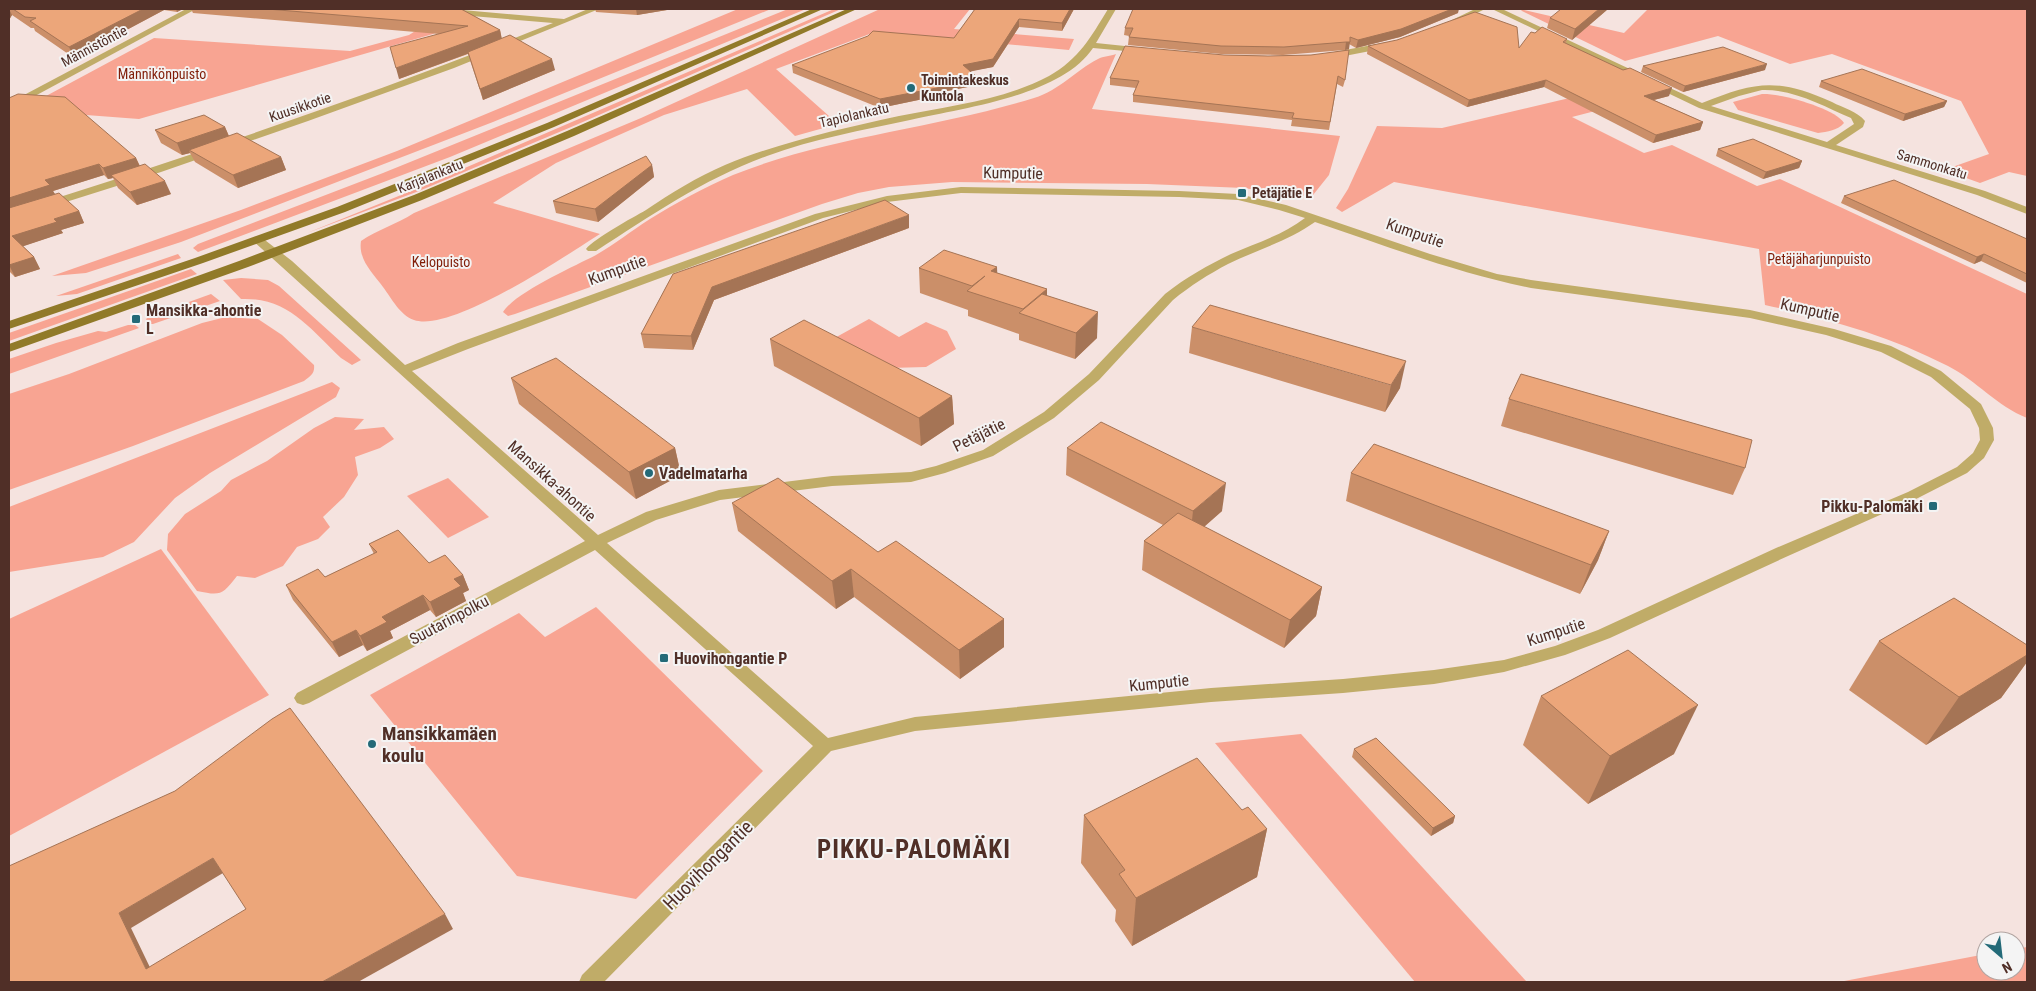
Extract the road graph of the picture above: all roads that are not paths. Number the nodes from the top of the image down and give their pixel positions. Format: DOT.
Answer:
graph roads {
  1 [pos="192,9"];
  2 [pos="595,9"];
  3 [pos="819,9"];
  4 [pos="853,9"];
  5 [pos="1112,9"];
  6 [pos="1481,9"];
  7 [pos="1496,9"];
  8 [pos="441,11"];
  9 [pos="564,21"];
  10 [pos="1449,23"];
  11 [pos="1396,43"];
  12 [pos="1091,46"];
  13 [pos="1150,51"];
  14 [pos="1318,57"];
  15 [pos="1702,106"];
  16 [pos="9,107"];
  17 [pos="1827,146"];
  18 [pos="2027,211"];
  19 [pos="9,217"];
  20 [pos="1314,217"];
  21 [pos="257,239"];
  22 [pos="592,249"];
  23 [pos="274,253"];
  24 [pos="9,325"];
  25 [pos="9,348"];
  26 [pos="403,370"];
  27 [pos="595,543"];
  28 [pos="303,698"];
  29 [pos="825,746"];
  30 [pos="590,982"];
  1 -- 16 [label="street, Männistöntie"];
  2 -- 9 [label="street, Kuusikkotie"];
  3 -- 21 [label="main road, Karjalankatu"];
  4 -- 23 [label="main road, Karjalankatu"];
  5 -- 12 [label="street, Tapiolankatu"];
  6 -- 10 [label="street"];
  7 -- 15 [label="street, Sammonkatu"];
  8 -- 9 [label="street"];
  9 -- 19 [label="street, Kuusikkotie"];
  11 -- 14 [label="street"];
  12 -- 13 [label="street"];
  12 -- 22 [label="street, Tapiolankatu"];
  15 -- 17 [label="street, Sammonkatu"];
  15 -- 17 [label="street"];
  17 -- 18 [label="street, Sammonkatu"];
  20 -- 26 [label="street, Kumputie"];
  20 -- 27 [label="street, Petäjätie"];
  20 -- 29 [label="street, Kumputie"];
  21 -- 23 [label="street, Mansikka-ahontie"];
  21 -- 24 [label="main road, Karjalankatu"];
  23 -- 25 [label="main road, Karjalankatu"];
  23 -- 26 [label="street, Mansikka-ahontie"];
  26 -- 27 [label="street, Mansikka-ahontie"];
  27 -- 28 [label="street, Suutarinpolku"];
  27 -- 29 [label="street, Mansikka-ahontie"];
  29 -- 30 [label="street, Huovihongantie"];
}
